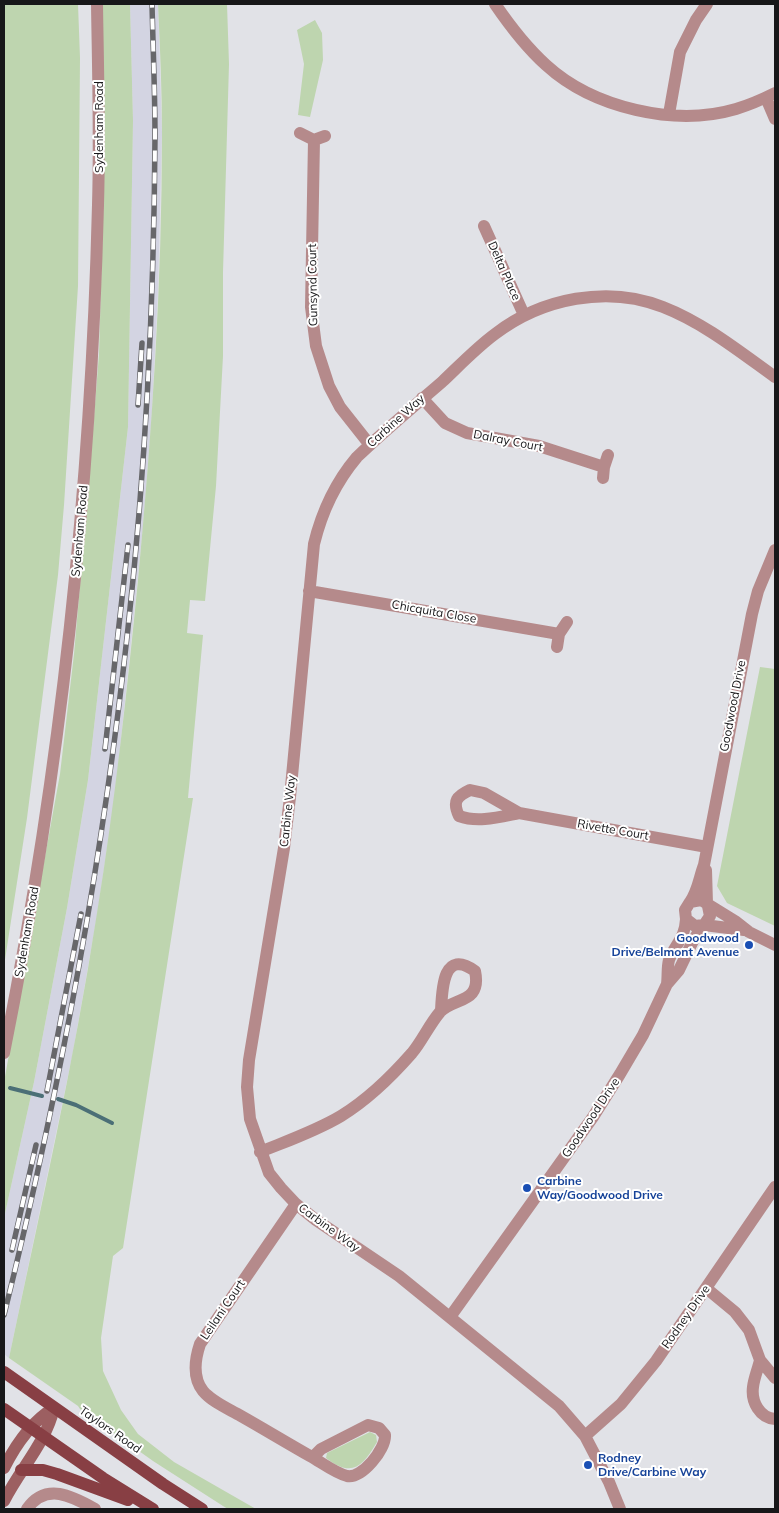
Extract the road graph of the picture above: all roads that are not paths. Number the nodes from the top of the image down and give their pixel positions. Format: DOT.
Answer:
graph roads {
  1 [pos="97,4"];
  2 [pos="494,4"];
  3 [pos="707,4"];
  4 [pos="771,96"];
  5 [pos="669,114"];
  6 [pos="775,118"];
  7 [pos="300,133"];
  8 [pos="484,226"];
  9 [pos="524,315"];
  10 [pos="775,377"];
  11 [pos="422,398"];
  12 [pos="370,445"];
  13 [pos="608,455"];
  14 [pos="775,550"];
  15 [pos="309,591"];
  16 [pos="567,622"];
  17 [pos="518,813"];
  18 [pos="707,847"];
  19 [pos="704,865"];
  20 [pos="690,902"];
  21 [pos="708,905"];
  22 [pos="686,919"];
  23 [pos="703,925"];
  24 [pos="749,932"];
  25 [pos="775,945"];
  26 [pos="667,984"];
  27 [pos="441,1011"];
  28 [pos="4,1053"];
  29 [pos="260,1152"];
  30 [pos="775,1187"];
  31 [pos="296,1204"];
  32 [pos="706,1288"];
  33 [pos="450,1317"];
  34 [pos="760,1360"];
  35 [pos="4,1372"];
  36 [pos="775,1378"];
  37 [pos="54,1408"];
  38 [pos="4,1409"];
  39 [pos="775,1419"];
  40 [pos="30,1427"];
  41 [pos="585,1436"];
  42 [pos="44,1437"];
  43 [pos="313,1457"];
  44 [pos="4,1468"];
  45 [pos="21,1470"];
  46 [pos="4,1501"];
  47 [pos="27,1509"];
  48 [pos="95,1509"];
  49 [pos="152,1509"];
  50 [pos="202,1509"];
  51 [pos="620,1509"];
  1 -- 28 [label="street, Sydenham Road"];
  2 -- 5 [label="street"];
  3 -- 5 [label="street"];
  4 -- 5 [label="street"];
  4 -- 6 [label="street"];
  7 -- 12 [label="street, Gunsynd Court"];
  8 -- 9 [label="street, Delta Place"];
  9 -- 10 [label="street, Carbine Way"];
  9 -- 11 [label="street, Carbine Way"];
  11 -- 12 [label="street, Carbine Way"];
  11 -- 13 [label="street, Dalray Court"];
  12 -- 15 [label="street, Carbine Way"];
  14 -- 18 [label="street, Goodwood Drive"];
  15 -- 16 [label="street, Chicquita Close"];
  15 -- 29 [label="street, Carbine Way"];
  17 -- 18 [label="street, Rivette Court"];
  18 -- 19 [label="street, Goodwood Drive"];
  19 -- 20 [label="street, Goodwood Drive"];
  19 -- 21 [label="street, Goodwood Drive"];
  20 -- 21 [label="street"];
  20 -- 22 [label="street"];
  21 -- 23 [label="street"];
  21 -- 24 [label="street"];
  22 -- 23 [label="street"];
  22 -- 26 [label="street, Goodwood Drive"];
  23 -- 24 [label="street"];
  23 -- 26 [label="street, Goodwood Drive"];
  24 -- 25 [label="street"];
  26 -- 33 [label="street, Goodwood Drive"];
  27 -- 29 [label="street"];
  29 -- 31 [label="street, Carbine Way"];
  30 -- 32 [label="street, Rodney Drive"];
  31 -- 33 [label="street, Carbine Way"];
  31 -- 43 [label="street, Leilani Court"];
  32 -- 34 [label="street"];
  32 -- 41 [label="street, Rodney Drive"];
  33 -- 41 [label="street, Carbine Way"];
  34 -- 36 [label="street"];
  34 -- 39 [label="street"];
  35 -- 37 [label="main road, Taylors Road"];
  37 -- 40 [label="street"];
  37 -- 42 [label="street"];
  37 -- 50 [label="main road, Taylors Road"];
  38 -- 40 [label="main road"];
  40 -- 42 [label="main road"];
  40 -- 44 [label="street"];
  41 -- 51 [label="street, Carbine Way"];
  42 -- 45 [label="street"];
  42 -- 49 [label="main road"];
  43 -- 43 [label="street, Leilani Court"];
  45 -- 46 [label="street"];
  45 -- 49 [label="main road"];
  47 -- 48 [label="street"];
}
